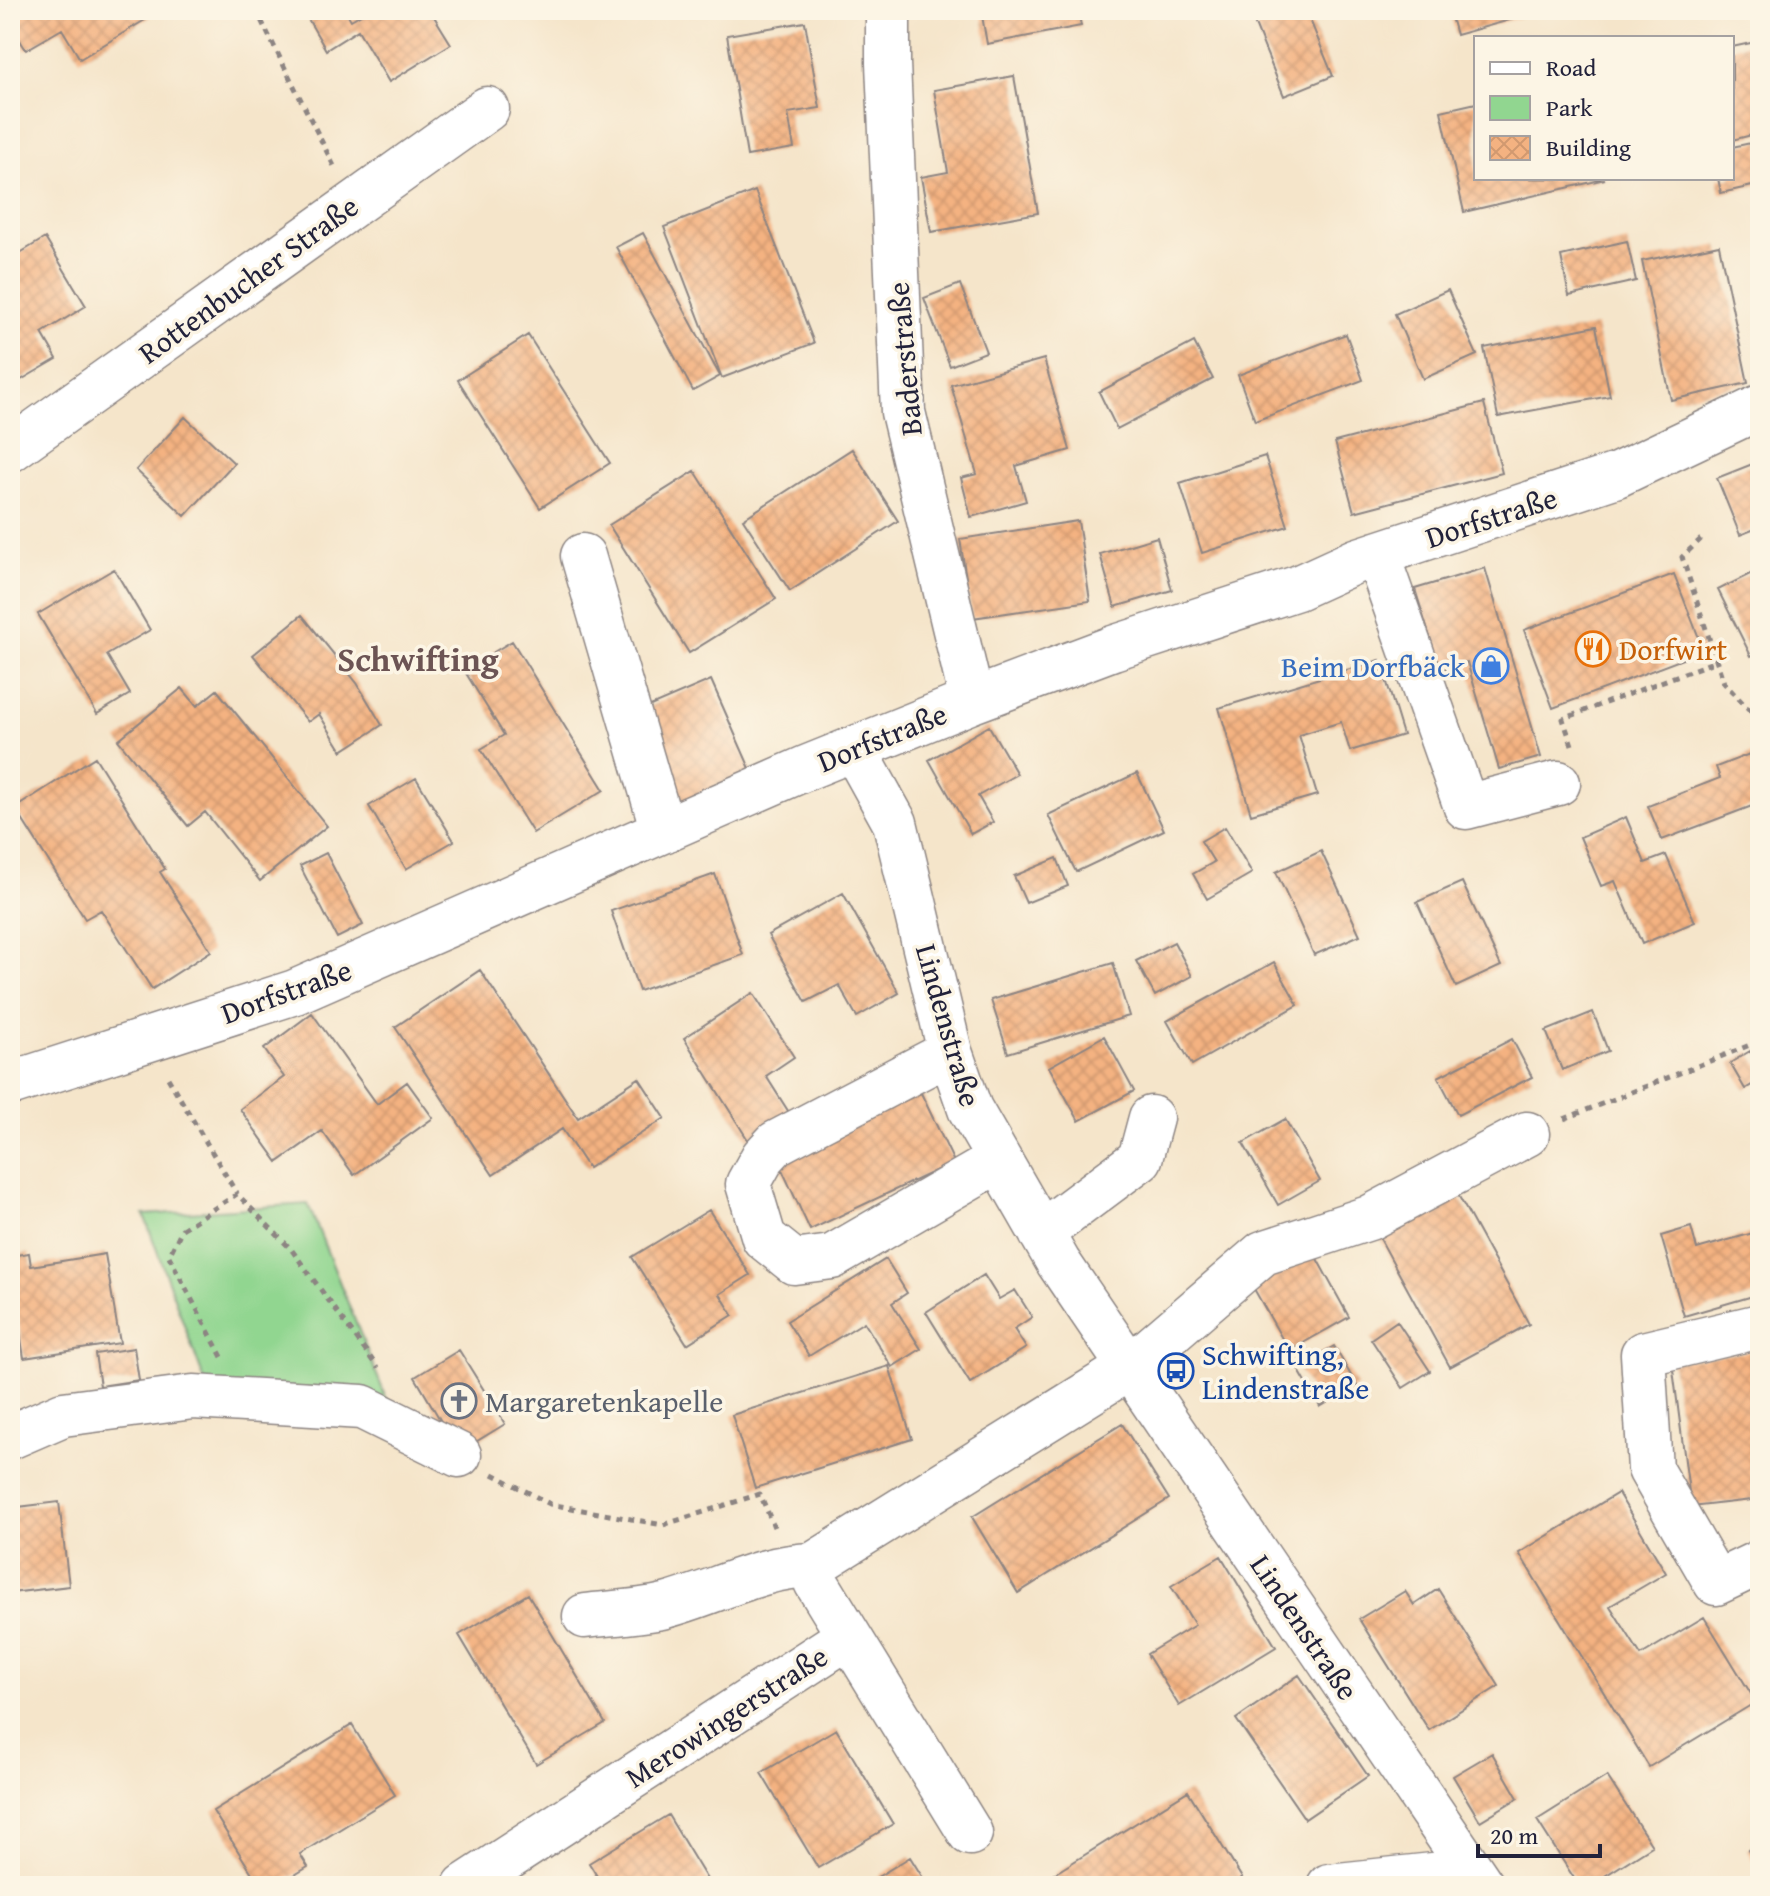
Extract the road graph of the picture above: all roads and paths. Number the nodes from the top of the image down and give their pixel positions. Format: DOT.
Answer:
graph roads {
  1 [pos="256,10"];
  2 [pos="888,10"];
  3 [pos="487,109"];
  4 [pos="353,203"];
  5 [pos="1760,407"];
  6 [pos="10,450"];
  7 [pos="1701,539"];
  8 [pos="1377,554"];
  9 [pos="583,556"];
  10 [pos="1716,661"];
  11 [pos="972,701"];
  12 [pos="1760,721"];
  13 [pos="854,749"];
  14 [pos="1558,783"];
  15 [pos="663,831"];
  16 [pos="147,1040"];
  17 [pos="1760,1041"];
  18 [pos="950,1052"];
  19 [pos="10,1084"];
  20 [pos="1151,1118"];
  21 [pos="1527,1134"];
  22 [pos="999,1160"];
  23 [pos="237,1194"];
  24 [pos="1041,1233"];
  25 [pos="1760,1326"];
  26 [pos="1129,1368"];
  27 [pos="241,1400"];
  28 [pos="412,1432"];
  29 [pos="10,1437"];
  30 [pos="459,1455"];
  31 [pos="1760,1562"];
  32 [pos="813,1565"];
  33 [pos="585,1616"];
  34 [pos="849,1636"];
  35 [pos="970,1833"];
  36 [pos="1476,1878"];
  37 [pos="468,1885"];
  38 [pos="1329,1886"];
  1 -- 4 [label="path"];
  2 -- 11 [label="street, Baderstraße"];
  3 -- 4 [label="street, Rottenbucher Straße"];
  4 -- 6 [label="street, Rottenbucher Straße"];
  5 -- 8 [label="street, Dorfstraße"];
  7 -- 10 [label="path"];
  8 -- 11 [label="street, Dorfstraße"];
  8 -- 14 [label="street"];
  9 -- 15 [label="street"];
  10 -- 12 [label="path"];
  10 -- 14 [label="path"];
  11 -- 13 [label="street, Dorfstraße"];
  13 -- 15 [label="street, Dorfstraße"];
  13 -- 18 [label="street, Lindenstraße"];
  15 -- 16 [label="street, Dorfstraße"];
  16 -- 19 [label="street, Dorfstraße"];
  16 -- 23 [label="path"];
  17 -- 21 [label="path"];
  18 -- 22 [label="street, Lindenstraße"];
  18 -- 22 [label="street"];
  20 -- 24 [label="street"];
  21 -- 26 [label="street"];
  22 -- 24 [label="street, Lindenstraße"];
  23 -- 27 [label="path"];
  23 -- 28 [label="path"];
  24 -- 26 [label="street, Lindenstraße"];
  25 -- 31 [label="street"];
  26 -- 32 [label="street"];
  26 -- 36 [label="street, Lindenstraße"];
  27 -- 28 [label="street"];
  27 -- 29 [label="street"];
  28 -- 30 [label="street"];
  30 -- 32 [label="path"];
  32 -- 33 [label="street"];
  32 -- 34 [label="street, Merowingerstraße"];
  34 -- 35 [label="street"];
  34 -- 37 [label="street, Merowingerstraße"];
  36 -- 38 [label="street"];
}
